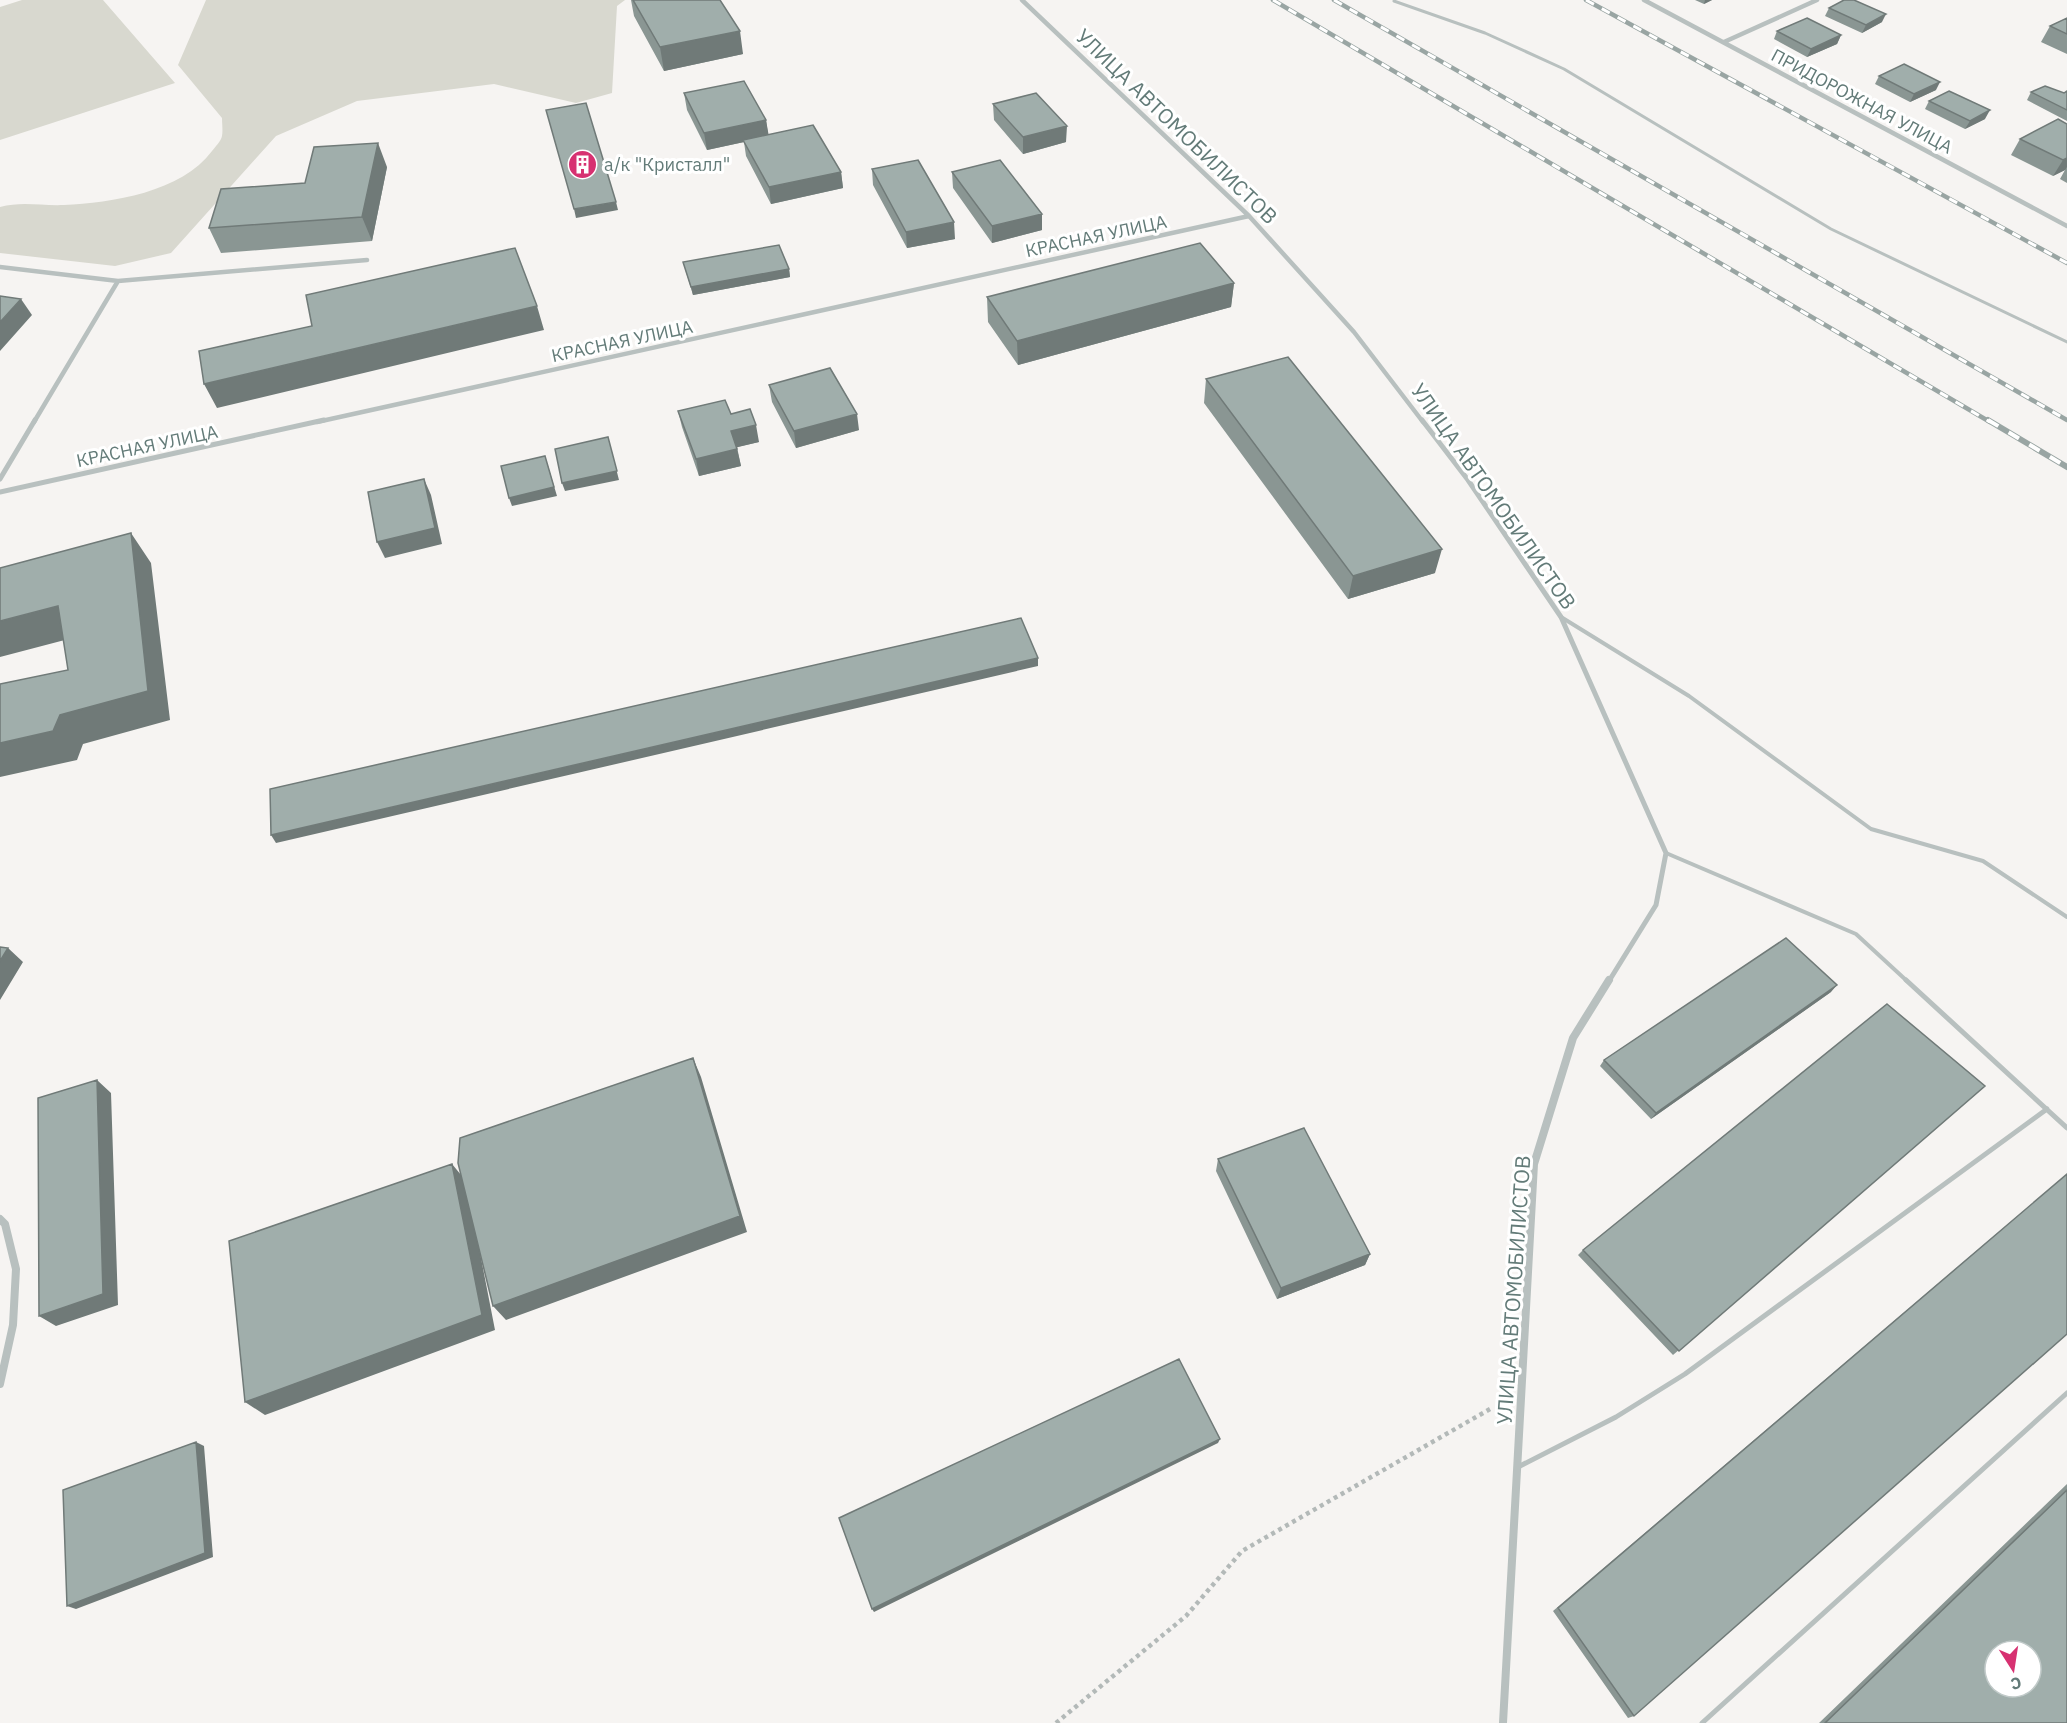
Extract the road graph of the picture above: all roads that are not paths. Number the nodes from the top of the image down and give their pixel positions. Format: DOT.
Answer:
graph roads {
  1 [pos="1022,0"];
  2 [pos="1644,0"];
  3 [pos="1817,0"];
  4 [pos="1394,1"];
  5 [pos="1724,42"];
  6 [pos="1249,216"];
  7 [pos="2067,226"];
  8 [pos="367,260"];
  9 [pos="0,267"];
  10 [pos="118,281"];
  11 [pos="2067,342"];
  12 [pos="0,479"];
  13 [pos="0,492"];
  14 [pos="1560,617"];
  15 [pos="1666,853"];
  16 [pos="2067,917"];
  17 [pos="2047,1109"];
  18 [pos="2067,1128"];
  19 [pos="3,1221"];
  20 [pos="0,1384"];
  21 [pos="2067,1393"];
  22 [pos="1518,1467"];
  23 [pos="1503,1723"];
  24 [pos="1702,1723"];
  1 -- 6 [label="street, УЛИЦА АВТОМОБИЛИСТОВ"];
  2 -- 5 [label="street, ПРИДОРОЖНАЯ УЛИЦА"];
  3 -- 5 [label="street"];
  4 -- 11 [label="lane"];
  5 -- 7 [label="street, ПРИДОРОЖНАЯ УЛИЦА"];
  6 -- 13 [label="street, КРАСНАЯ УЛИЦА"];
  6 -- 14 [label="street, УЛИЦА АВТОМОБИЛИСТОВ"];
  8 -- 10 [label="street"];
  9 -- 10 [label="street"];
  10 -- 12 [label="street"];
  14 -- 15 [label="street, УЛИЦА АВТОМОБИЛИСТОВ"];
  14 -- 16 [label="lane"];
  15 -- 17 [label="lane"];
  15 -- 22 [label="street, УЛИЦА АВТОМОБИЛИСТОВ"];
  17 -- 18 [label="lane"];
  17 -- 22 [label="lane"];
  19 -- 20 [label="street"];
  21 -- 24 [label="lane"];
  22 -- 23 [label="street, УЛИЦА АВТОМОБИЛИСТОВ"];
}
